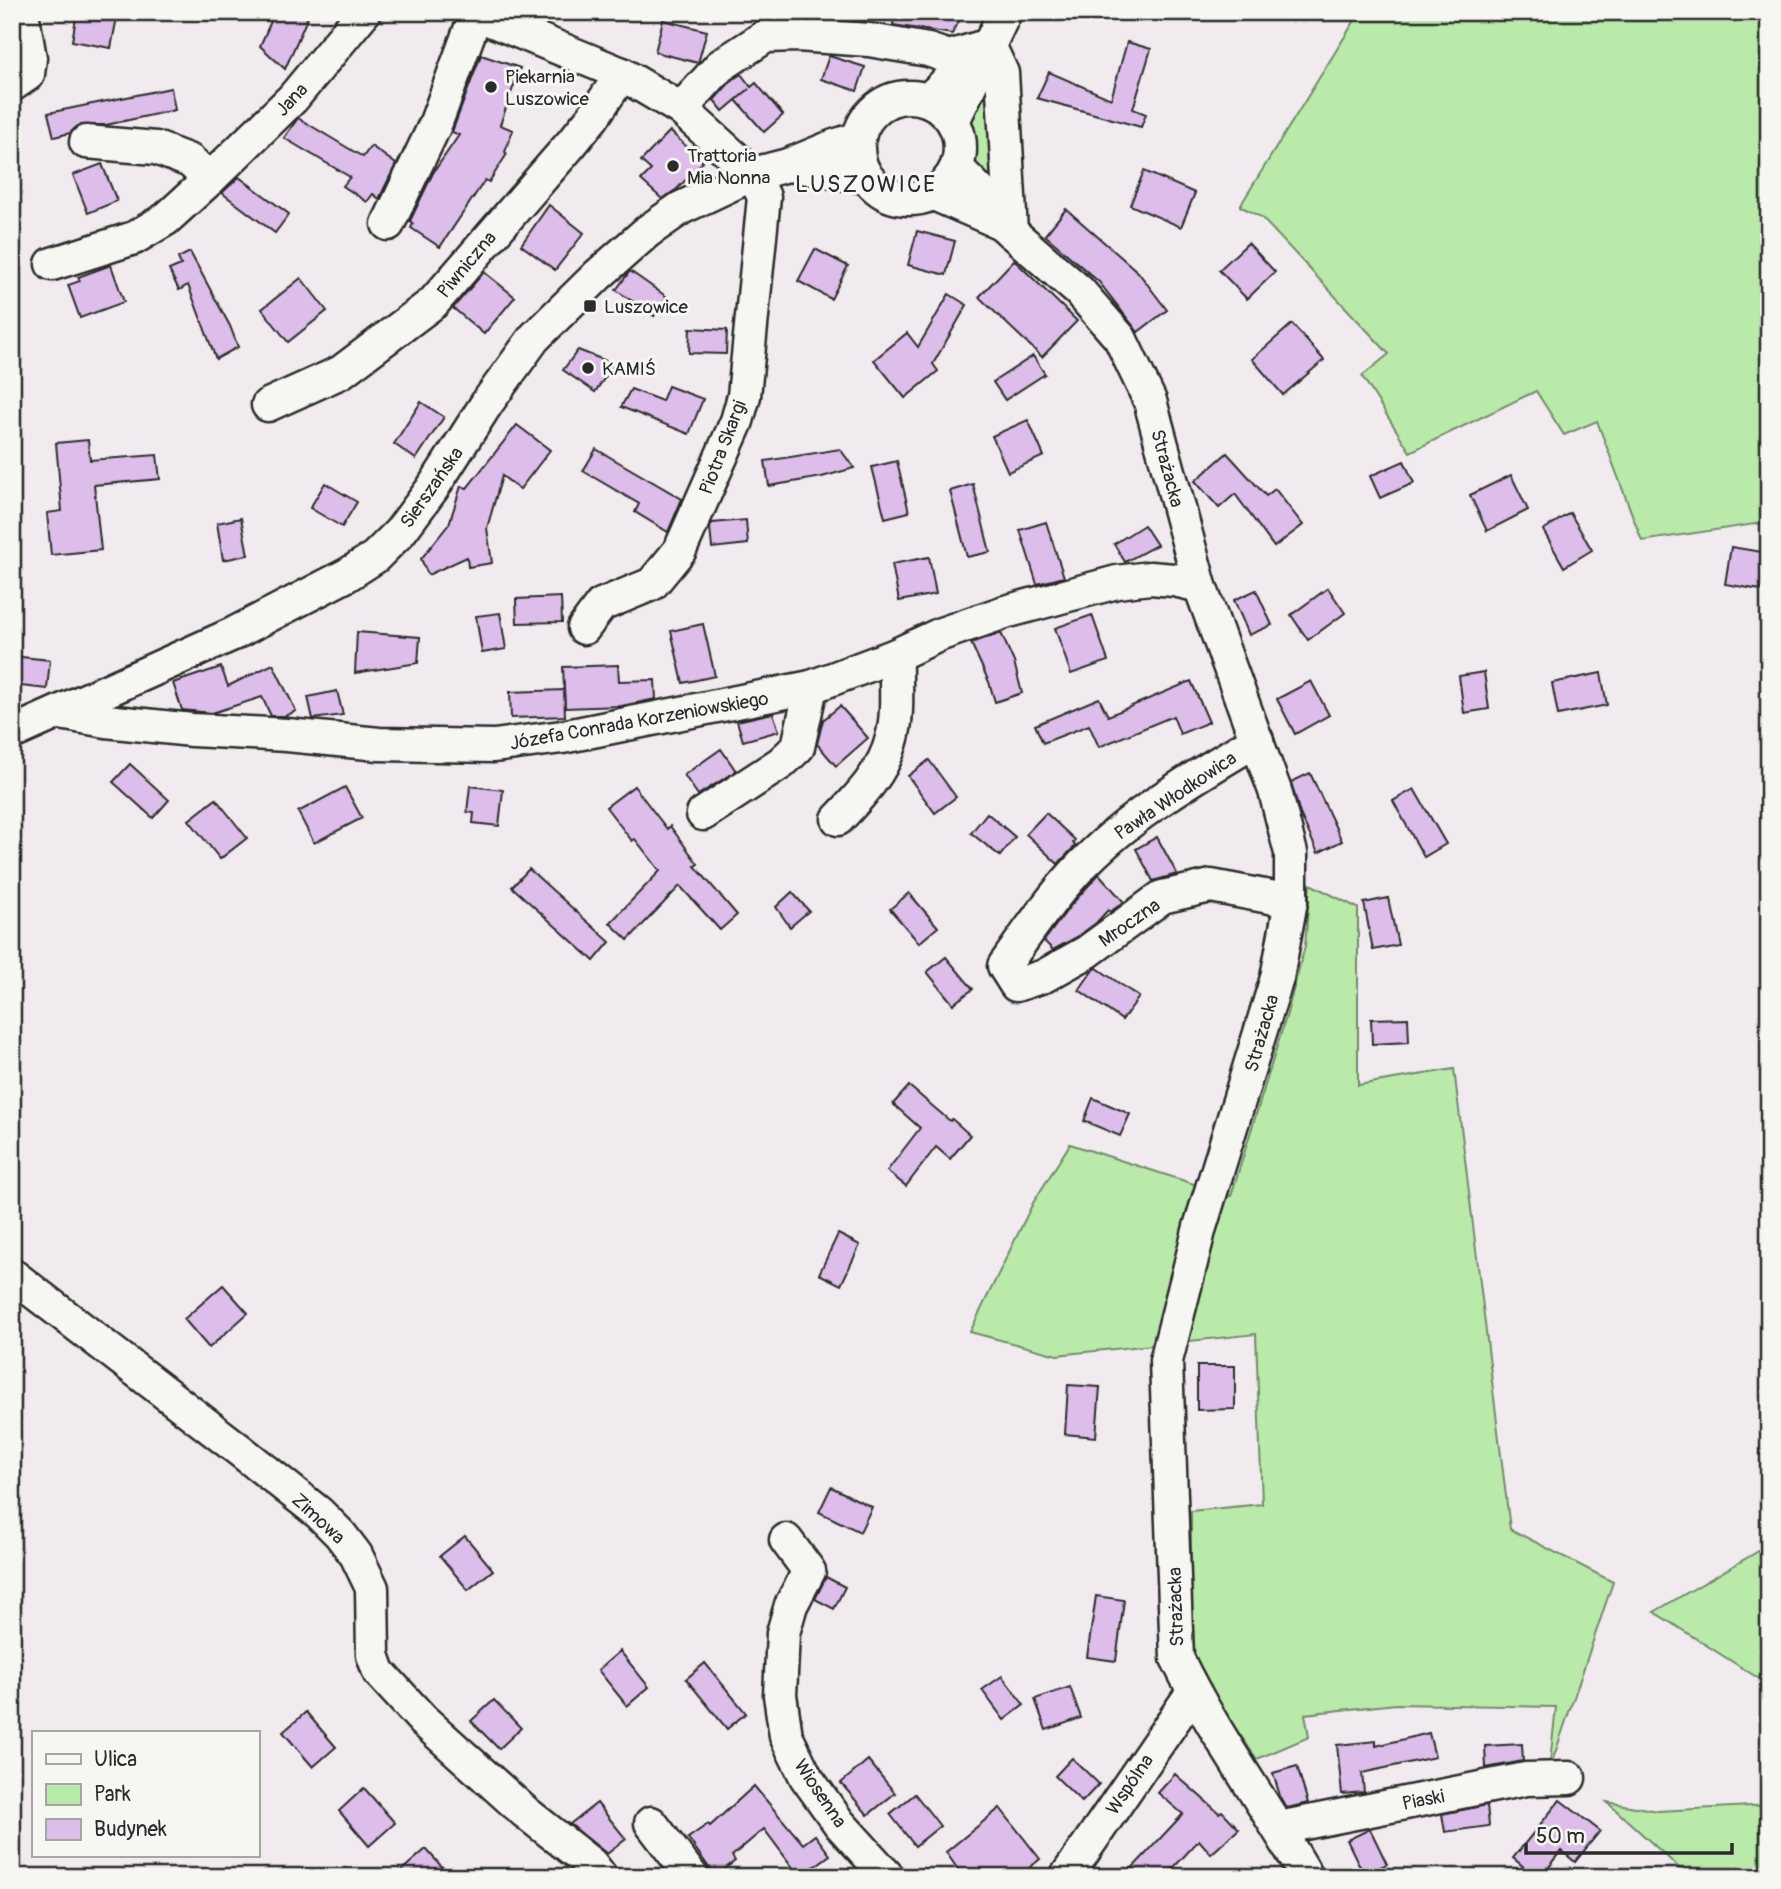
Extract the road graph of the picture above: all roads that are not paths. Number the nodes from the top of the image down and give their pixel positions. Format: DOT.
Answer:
graph roads {
  1 [pos="22,12"];
  2 [pos="364,12"];
  3 [pos="1005,12"];
  4 [pos="474,13"];
  5 [pos="798,24"];
  6 [pos="870,26"];
  7 [pos="986,49"];
  8 [pos="622,74"];
  9 [pos="12,85"];
  10 [pos="928,100"];
  11 [pos="681,109"];
  12 [pos="953,121"];
  13 [pos="859,138"];
  14 [pos="86,142"];
  15 [pos="788,165"];
  16 [pos="957,167"];
  17 [pos="753,174"];
  18 [pos="866,177"];
  19 [pos="210,179"];
  20 [pos="934,194"];
  21 [pos="388,224"];
  22 [pos="1006,227"];
  23 [pos="52,264"];
  24 [pos="268,405"];
  25 [pos="1200,586"];
  26 [pos="583,628"];
  27 [pos="896,655"];
  28 [pos="811,687"];
  29 [pos="60,713"];
  30 [pos="12,733"];
  31 [pos="1257,740"];
  32 [pos="702,814"];
  33 [pos="838,818"];
  34 [pos="1292,901"];
  35 [pos="1016,985"];
  36 [pos="12,1275"];
  37 [pos="786,1540"];
  38 [pos="1193,1692"];
  39 [pos="1569,1778"];
  40 [pos="651,1823"];
  41 [pos="1279,1828"];
  42 [pos="601,1877"];
  43 [pos="692,1877"];
  44 [pos="888,1877"];
  45 [pos="1066,1877"];
  46 [pos="1307,1877"];
  1 -- 9 [label="street"];
  2 -- 19 [label="street, Jana"];
  3 -- 7 [label="street"];
  4 -- 8 [label="street"];
  4 -- 21 [label="street"];
  5 -- 6 [label="street"];
  5 -- 11 [label="street"];
  6 -- 7 [label="street"];
  7 -- 10 [label="street"];
  7 -- 12 [label="street"];
  7 -- 22 [label="street"];
  8 -- 11 [label="street"];
  8 -- 24 [label="street, Piwniczna"];
  10 -- 12 [label="street"];
  10 -- 13 [label="street"];
  11 -- 17 [label="street"];
  12 -- 16 [label="street"];
  13 -- 15 [label="street, Sierszańska"];
  13 -- 18 [label="street"];
  14 -- 19 [label="street"];
  15 -- 17 [label="street, Sierszańska"];
  15 -- 18 [label="street, Sierszańska"];
  16 -- 20 [label="street"];
  16 -- 22 [label="street, Strażacka"];
  17 -- 26 [label="street, Piotra Skargi"];
  17 -- 29 [label="street, Sierszańska"];
  18 -- 20 [label="street"];
  19 -- 23 [label="street, Jana"];
  20 -- 22 [label="street, Strażacka"];
  22 -- 25 [label="street, Strażacka"];
  25 -- 27 [label="street, Józefa Conrada Korzeniowskiego"];
  25 -- 31 [label="street, Strażacka"];
  27 -- 28 [label="street, Józefa Conrada Korzeniowskiego"];
  27 -- 33 [label="street"];
  28 -- 29 [label="street, Józefa Conrada Korzeniowskiego"];
  28 -- 32 [label="street"];
  29 -- 30 [label="street, Sierszańska"];
  31 -- 34 [label="street, Strażacka"];
  31 -- 35 [label="street, Pawła Włodkowica"];
  34 -- 35 [label="street, Mroczna"];
  34 -- 38 [label="street, Strażacka"];
  36 -- 42 [label="street, Zimowa"];
  37 -- 44 [label="street, Wiosenna"];
  38 -- 41 [label="street, Strażacka"];
  38 -- 45 [label="street, Wspólna"];
  39 -- 41 [label="street, Piaski"];
  40 -- 43 [label="street"];
  41 -- 46 [label="street, Strażacka"];
}
